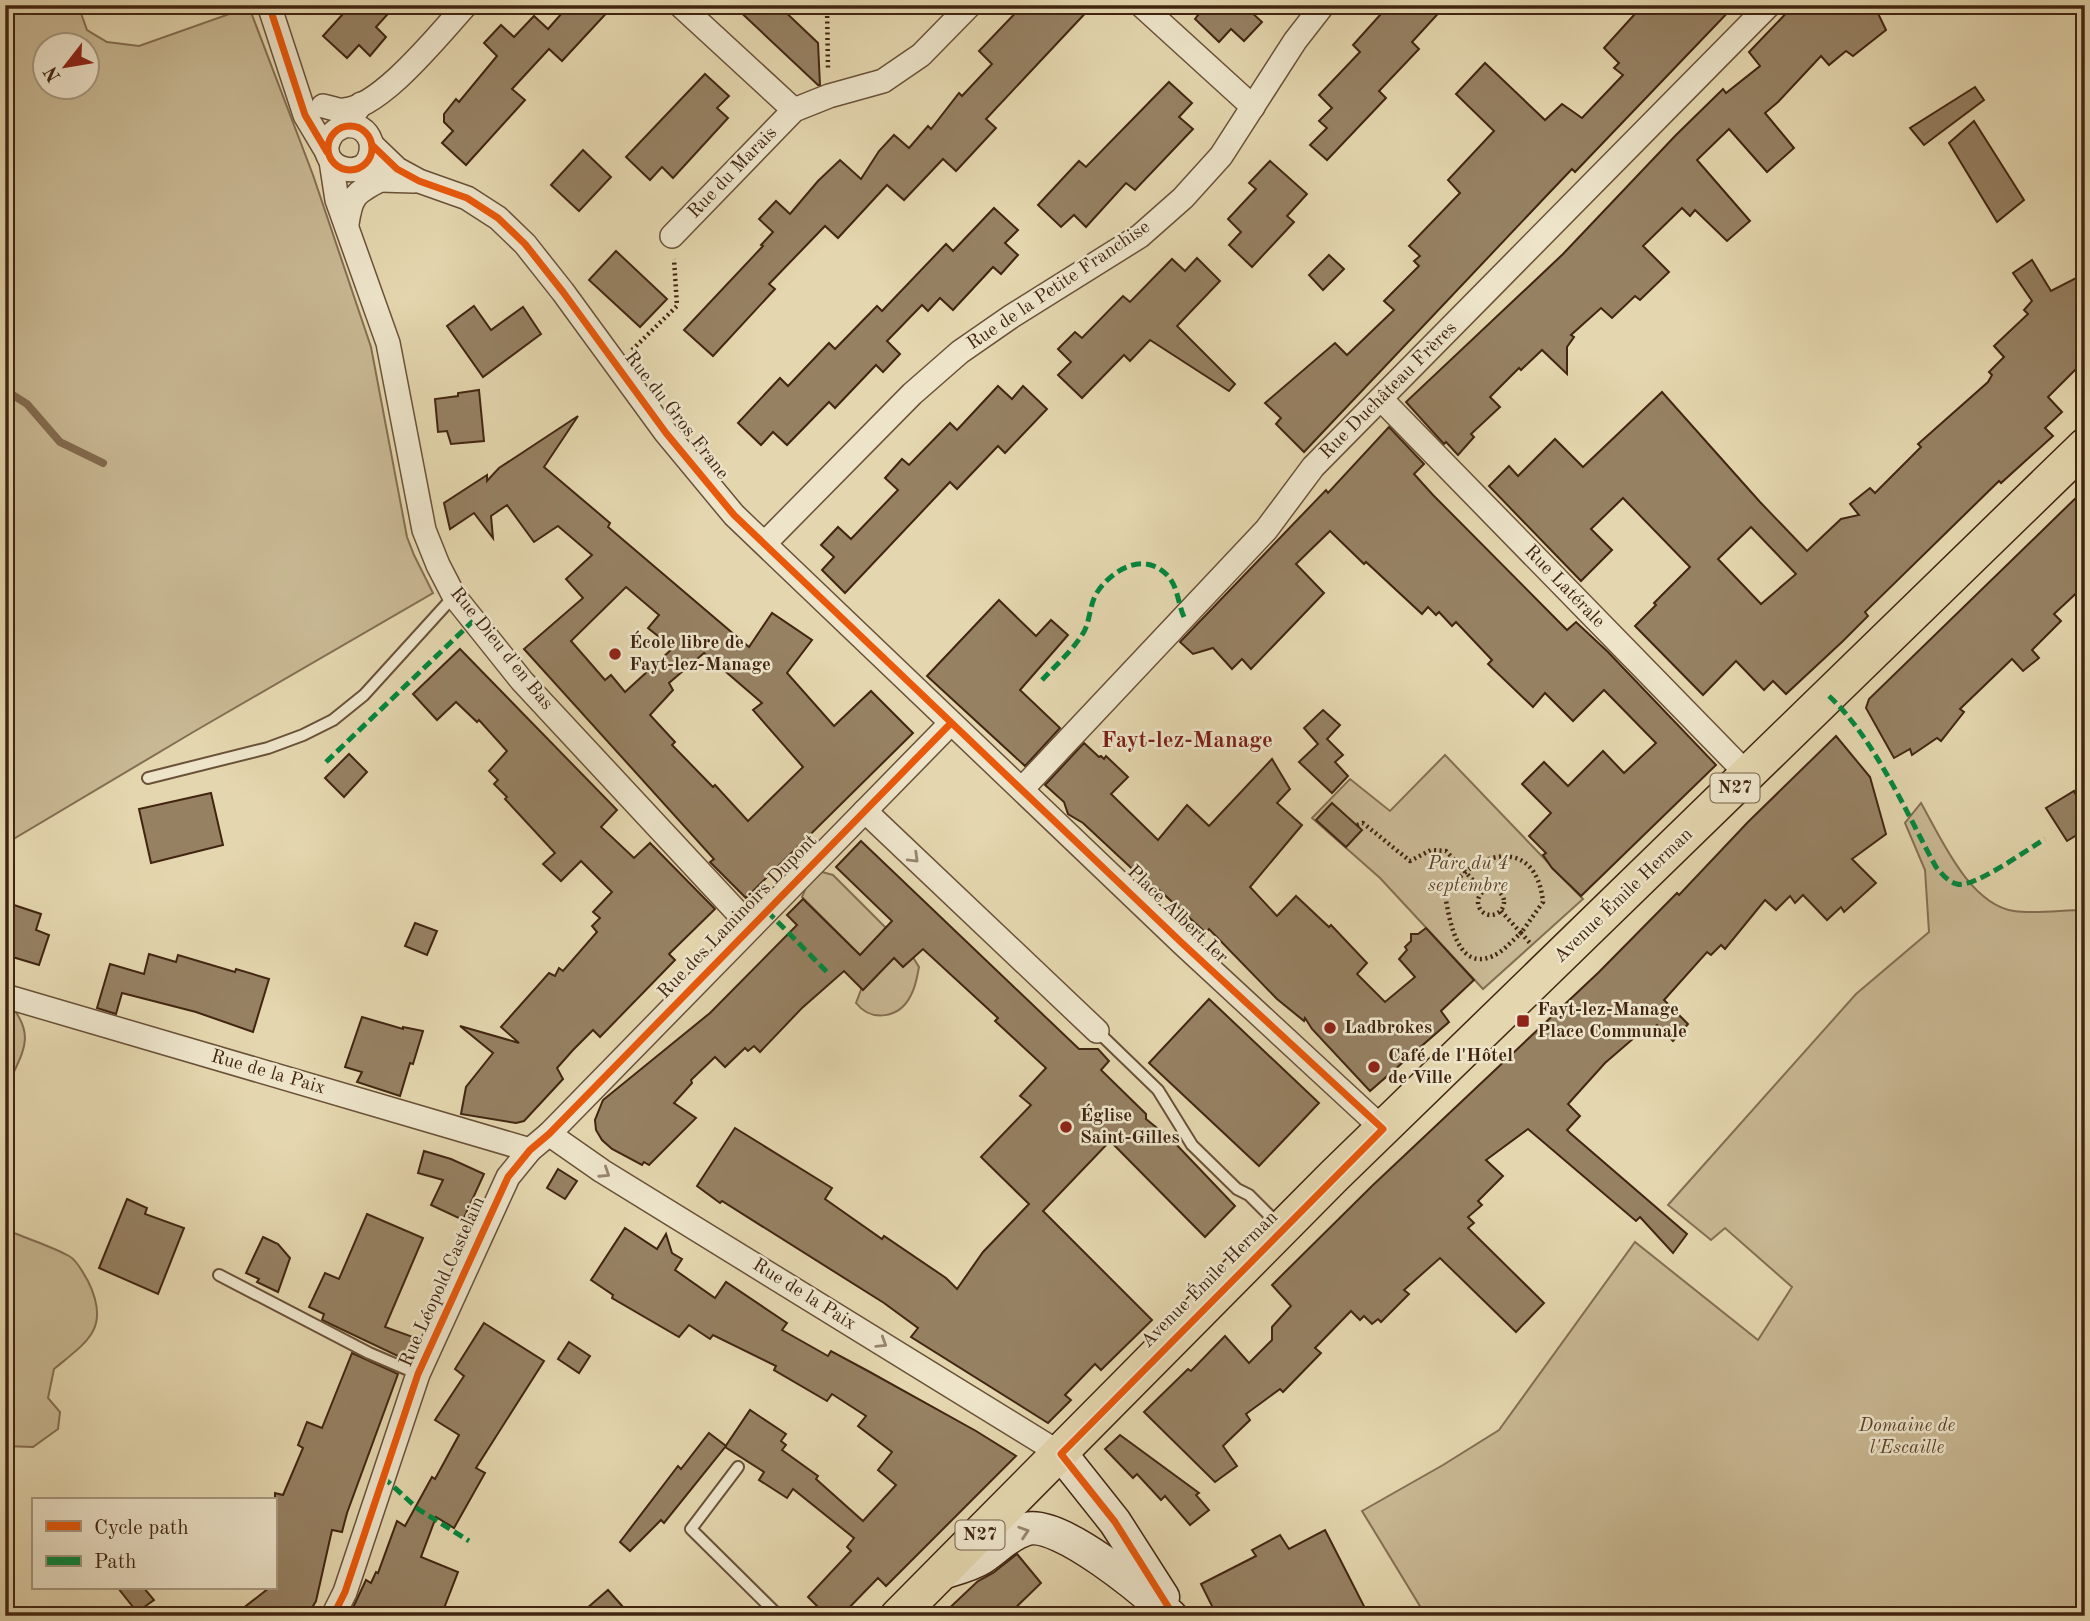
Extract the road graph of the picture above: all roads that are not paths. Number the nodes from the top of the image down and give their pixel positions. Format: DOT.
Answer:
graph roads {
  1 [pos="270,5"];
  2 [pos="466,5"];
  3 [pos="680,5"];
  4 [pos="970,5"];
  5 [pos="1142,5"];
  6 [pos="1323,5"];
  7 [pos="1769,5"];
  8 [pos="295,81"];
  9 [pos="387,89"];
  10 [pos="361,104"];
  11 [pos="323,106"];
  12 [pos="1253,107"];
  13 [pos="794,110"];
  14 [pos="343,126"];
  15 [pos="371,142"];
  16 [pos="329,156"];
  17 [pos="356,169"];
  18 [pos="380,180"];
  19 [pos="419,181"];
  20 [pos="347,224"];
  21 [pos="672,236"];
  22 [pos="1381,399"];
  23 [pos="2085,446"];
  24 [pos="765,543"];
  25 [pos="454,596"];
  26 [pos="951,723"];
  27 [pos="1748,775"];
  28 [pos="148,778"];
  29 [pos="1022,789"];
  30 [pos="864,811"];
  31 [pos="751,927"];
  32 [pos="5,996"];
  33 [pos="1097,1031"];
  34 [pos="1383,1129"];
  35 [pos="549,1134"];
  36 [pos="530,1150"];
  37 [pos="1283,1228"];
  38 [pos="219,1275"];
  39 [pos="418,1374"];
  40 [pos="1061,1454"];
  41 [pos="738,1467"];
  42 [pos="942,1573"];
  43 [pos="332,1616"];
  44 [pos="779,1616"];
  45 [pos="898,1616"];
  46 [pos="1172,1616"];
  1 -- 8 [label="street"];
  2 -- 9 [label="street"];
  3 -- 13 [label="street"];
  4 -- 13 [label="street"];
  5 -- 12 [label="street"];
  6 -- 12 [label="street, Rue de la Petite Franchise"];
  7 -- 22 [label="street, Rue Duchâteau Frères"];
  8 -- 11 [label="street"];
  8 -- 16 [label="street"];
  9 -- 10 [label="street"];
  9 -- 15 [label="street"];
  10 -- 11 [label="street"];
  10 -- 14 [label="street"];
  11 -- 14 [label="street"];
  12 -- 24 [label="street, Rue de la Petite Franchise"];
  13 -- 21 [label="street, Rue du Marais"];
  14 -- 15 [label="street"];
  14 -- 16 [label="street"];
  15 -- 17 [label="street"];
  15 -- 19 [label="street, Rue du Gros Frane"];
  16 -- 17 [label="street"];
  16 -- 20 [label="street"];
  17 -- 18 [label="street, Rue du Gros Frane"];
  18 -- 19 [label="street, Rue du Gros Frane"];
  18 -- 20 [label="street"];
  19 -- 24 [label="street, Rue du Gros Frane"];
  20 -- 25 [label="street, Rue Dieu d'en Bas"];
  22 -- 27 [label="street, Rue Latérale"];
  22 -- 29 [label="street, Rue Duchâteau Frères"];
  23 -- 27 [label="main road, Avenue Émile Herman / N27"];
  24 -- 26 [label="street, Rue du Gros Frane"];
  25 -- 28 [label="lane"];
  25 -- 31 [label="street, Rue Dieu d'en Bas"];
  26 -- 29 [label="street, Place Albert Ier"];
  26 -- 30 [label="street, Rue des Laminoirs Dupont"];
  27 -- 34 [label="main road, Avenue Émile Herman / N27"];
  29 -- 34 [label="street, Place Albert Ier"];
  30 -- 31 [label="street, Rue des Laminoirs Dupont"];
  30 -- 33 [label="street, one-way"];
  31 -- 35 [label="street, Rue des Laminoirs Dupont"];
  32 -- 36 [label="street, Rue de la Paix"];
  33 -- 37 [label="lane"];
  34 -- 37 [label="main road, Avenue Émile Herman / N27"];
  35 -- 36 [label="street, Rue Léopold Castelain"];
  35 -- 40 [label="street, Rue de la Paix, one-way"];
  36 -- 39 [label="street, Rue Léopold Castelain"];
  37 -- 40 [label="main road, Avenue Émile Herman / N27"];
  38 -- 39 [label="lane"];
  39 -- 43 [label="street, Rue Léopold Castelain"];
  40 -- 42 [label="main road, Avenue Émile Herman / N27"];
  40 -- 46 [label="street"];
  41 -- 44 [label="lane"];
  42 -- 45 [label="main road, Avenue Émile Herman / N27"];
  42 -- 46 [label="street, one-way"];
}
